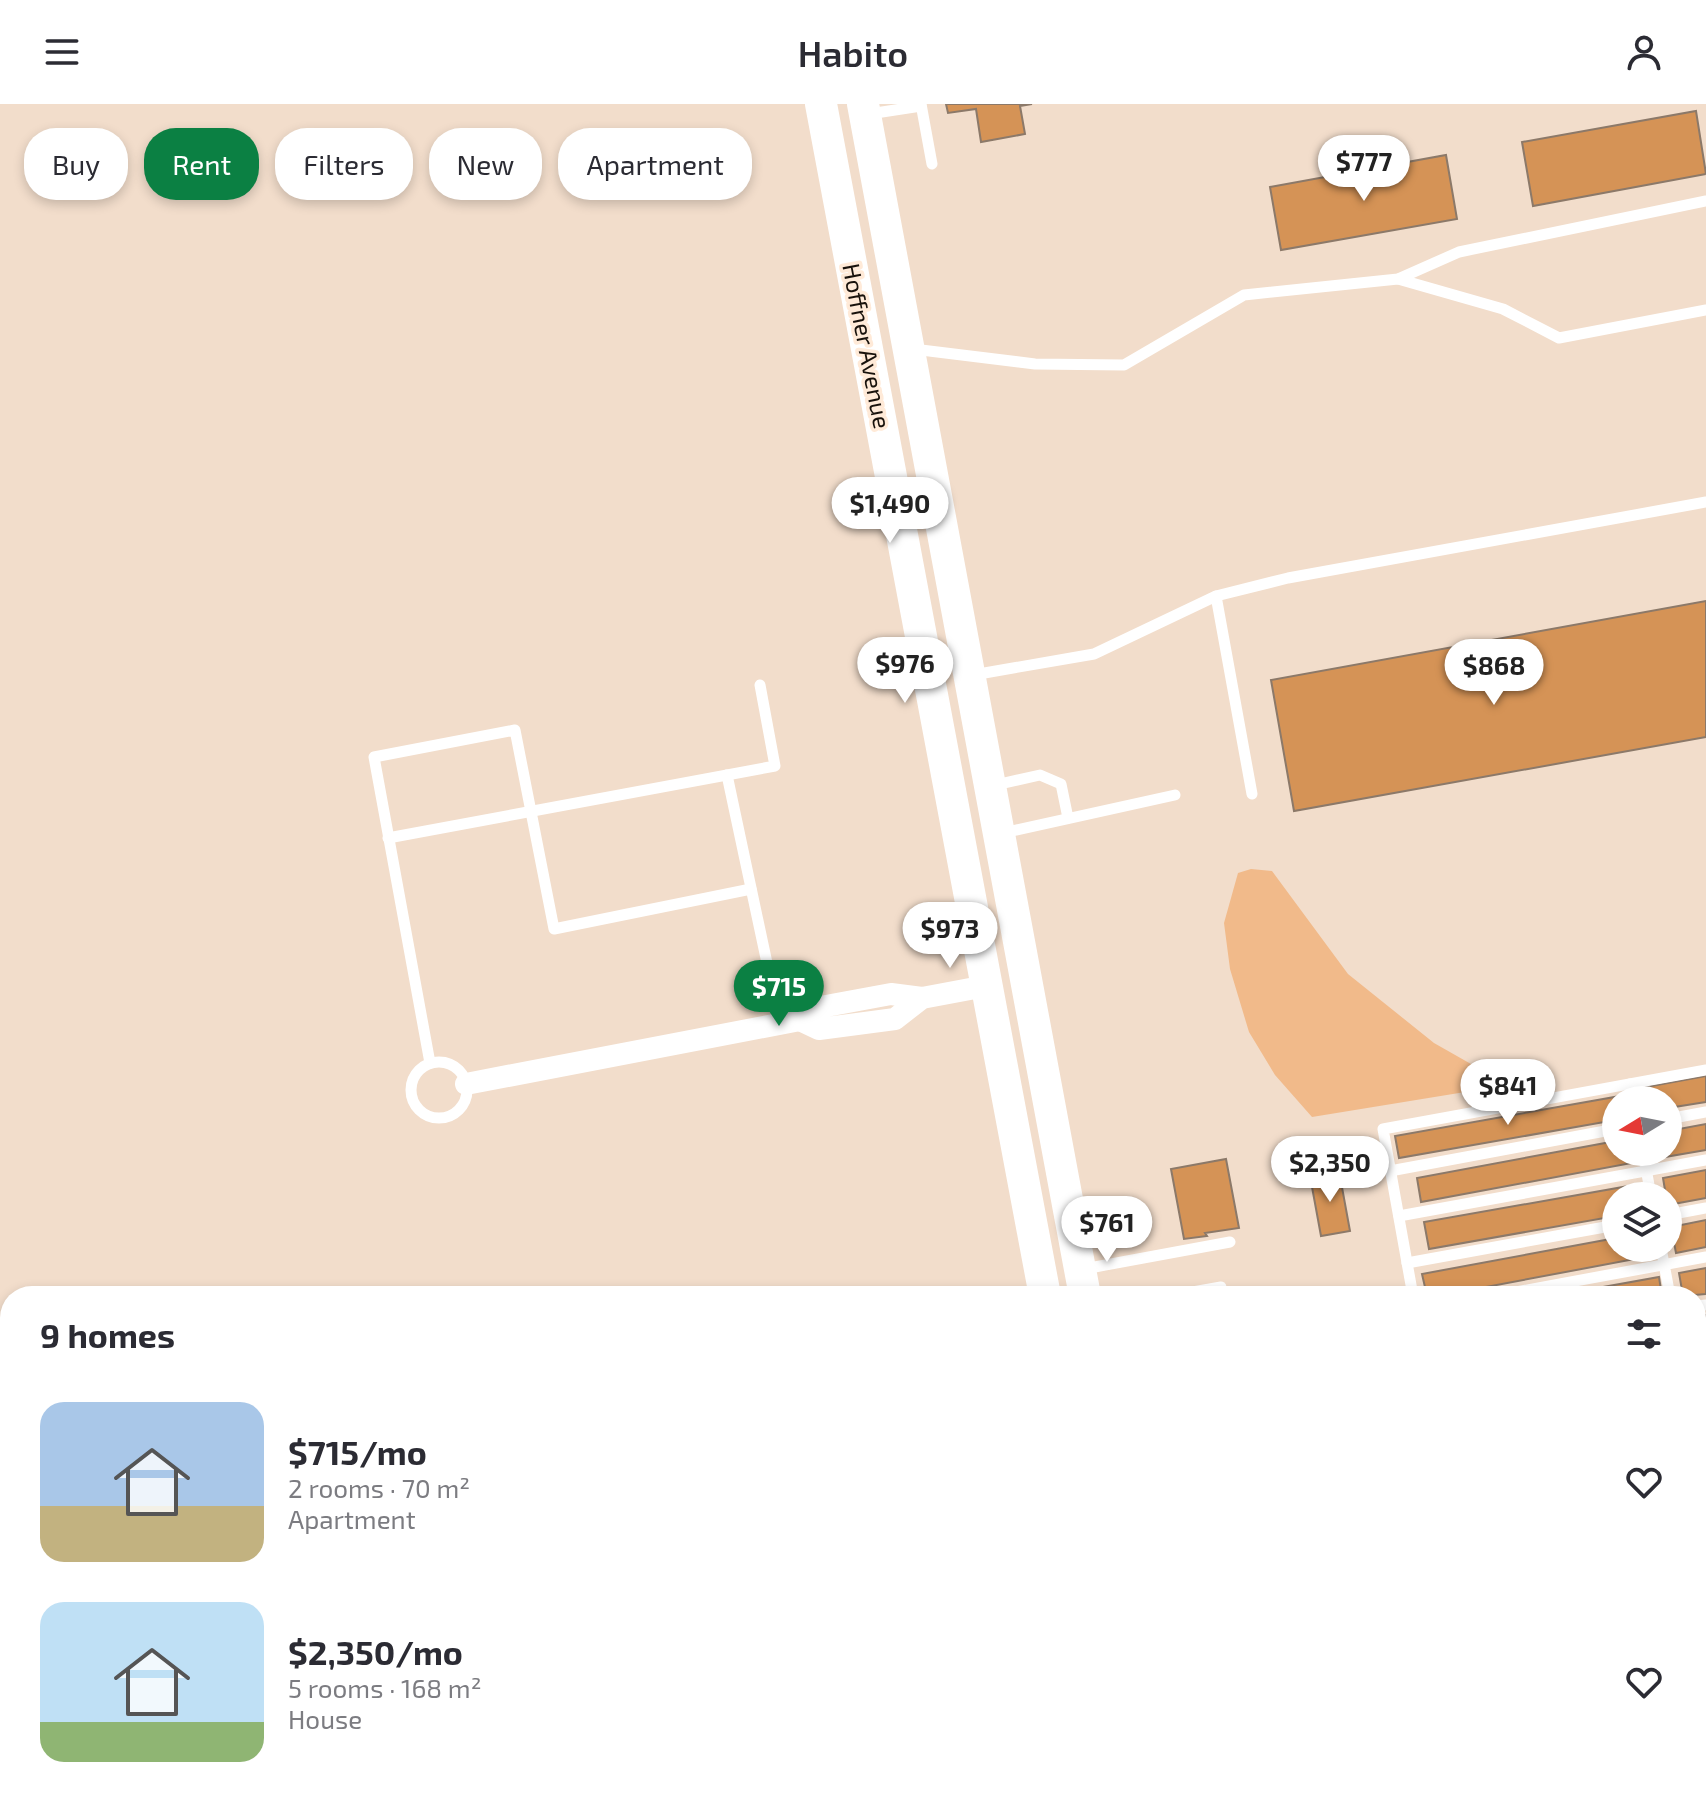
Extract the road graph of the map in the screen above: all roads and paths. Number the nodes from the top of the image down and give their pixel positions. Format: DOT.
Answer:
graph roads {
  1 [pos="821,104"];
  2 [pos="921,105"];
  3 [pos="864,110"];
  4 [pos="932,164"];
  5 [pos="1706,201"];
  6 [pos="1398,279"];
  7 [pos="1706,310"];
  8 [pos="908,349"];
  9 [pos="870,368"];
  10 [pos="1706,502"];
  11 [pos="1216,596"];
  12 [pos="927,670"];
  13 [pos="969,676"];
  14 [pos="760,685"];
  15 [pos="727,775"];
  16 [pos="990,786"];
  17 [pos="1252,794"];
  18 [pos="1175,795"];
  19 [pos="531,812"];
  20 [pos="1068,818"];
  21 [pos="999,834"];
  22 [pos="388,838"];
  23 [pos="751,889"];
  24 [pos="986,986"];
  25 [pos="790,1022"];
  26 [pos="430,1063"];
  27 [pos="1706,1070"];
  28 [pos="466,1084"];
  29 [pos="1630,1084"];
  30 [pos="1706,1112"];
  31 [pos="1682,1116"];
  32 [pos="1602,1132"];
  33 [pos="1706,1160"];
  34 [pos="1646,1166"];
  35 [pos="1390,1171"];
  36 [pos="1647,1171"];
  37 [pos="1649,1182"];
  38 [pos="1706,1208"];
  39 [pos="1682,1212"];
  40 [pos="1399,1216"];
  41 [pos="1602,1228"];
  42 [pos="1230,1242"];
  43 [pos="1706,1257"];
  44 [pos="1407,1263"];
  45 [pos="1664,1264"];
  46 [pos="1082,1283"];
  47 [pos="1043,1286"];
  48 [pos="1411,1286"];
  49 [pos="1547,1286"];
  50 [pos="1668,1286"];
  1 -- 9 [label="main road, Hoffner Avenue"];
  2 -- 3 [label="lane"];
  2 -- 4 [label="lane"];
  3 -- 8 [label="main road, Hoffner Avenue"];
  5 -- 6 [label="lane"];
  6 -- 7 [label="lane"];
  6 -- 8 [label="lane"];
  8 -- 13 [label="main road, Hoffner Avenue"];
  9 -- 12 [label="main road, Hoffner Avenue"];
  9 -- 13 [label="main road"];
  10 -- 11 [label="lane"];
  11 -- 13 [label="lane"];
  11 -- 17 [label="lane"];
  12 -- 21 [label="main road"];
  12 -- 24 [label="main road, Hoffner Avenue"];
  13 -- 16 [label="main road, Hoffner Avenue"];
  14 -- 15 [label="lane"];
  15 -- 19 [label="lane"];
  15 -- 23 [label="lane"];
  16 -- 20 [label="lane"];
  16 -- 21 [label="main road, Hoffner Avenue"];
  18 -- 20 [label="lane"];
  19 -- 22 [label="lane"];
  19 -- 22 [label="lane"];
  19 -- 23 [label="lane"];
  20 -- 21 [label="lane"];
  21 -- 46 [label="main road, Hoffner Avenue"];
  22 -- 26 [label="lane"];
  23 -- 25 [label="lane"];
  24 -- 25 [label="street"];
  24 -- 47 [label="main road, Hoffner Avenue"];
  25 -- 28 [label="street"];
  26 -- 28 [label="lane"];
  26 -- 28 [label="lane"];
  27 -- 29 [label="lane"];
  29 -- 35 [label="lane"];
  30 -- 31 [label="lane"];
  32 -- 35 [label="lane"];
  33 -- 36 [label="lane"];
  34 -- 36 [label="lane"];
  35 -- 40 [label="lane"];
  36 -- 37 [label="lane"];
  36 -- 40 [label="lane"];
  38 -- 39 [label="lane"];
  40 -- 44 [label="lane"];
  41 -- 44 [label="lane"];
  42 -- 46 [label="lane"];
  43 -- 45 [label="lane"];
  44 -- 48 [label="lane"];
  45 -- 49 [label="lane"];
  45 -- 50 [label="lane"];
}
